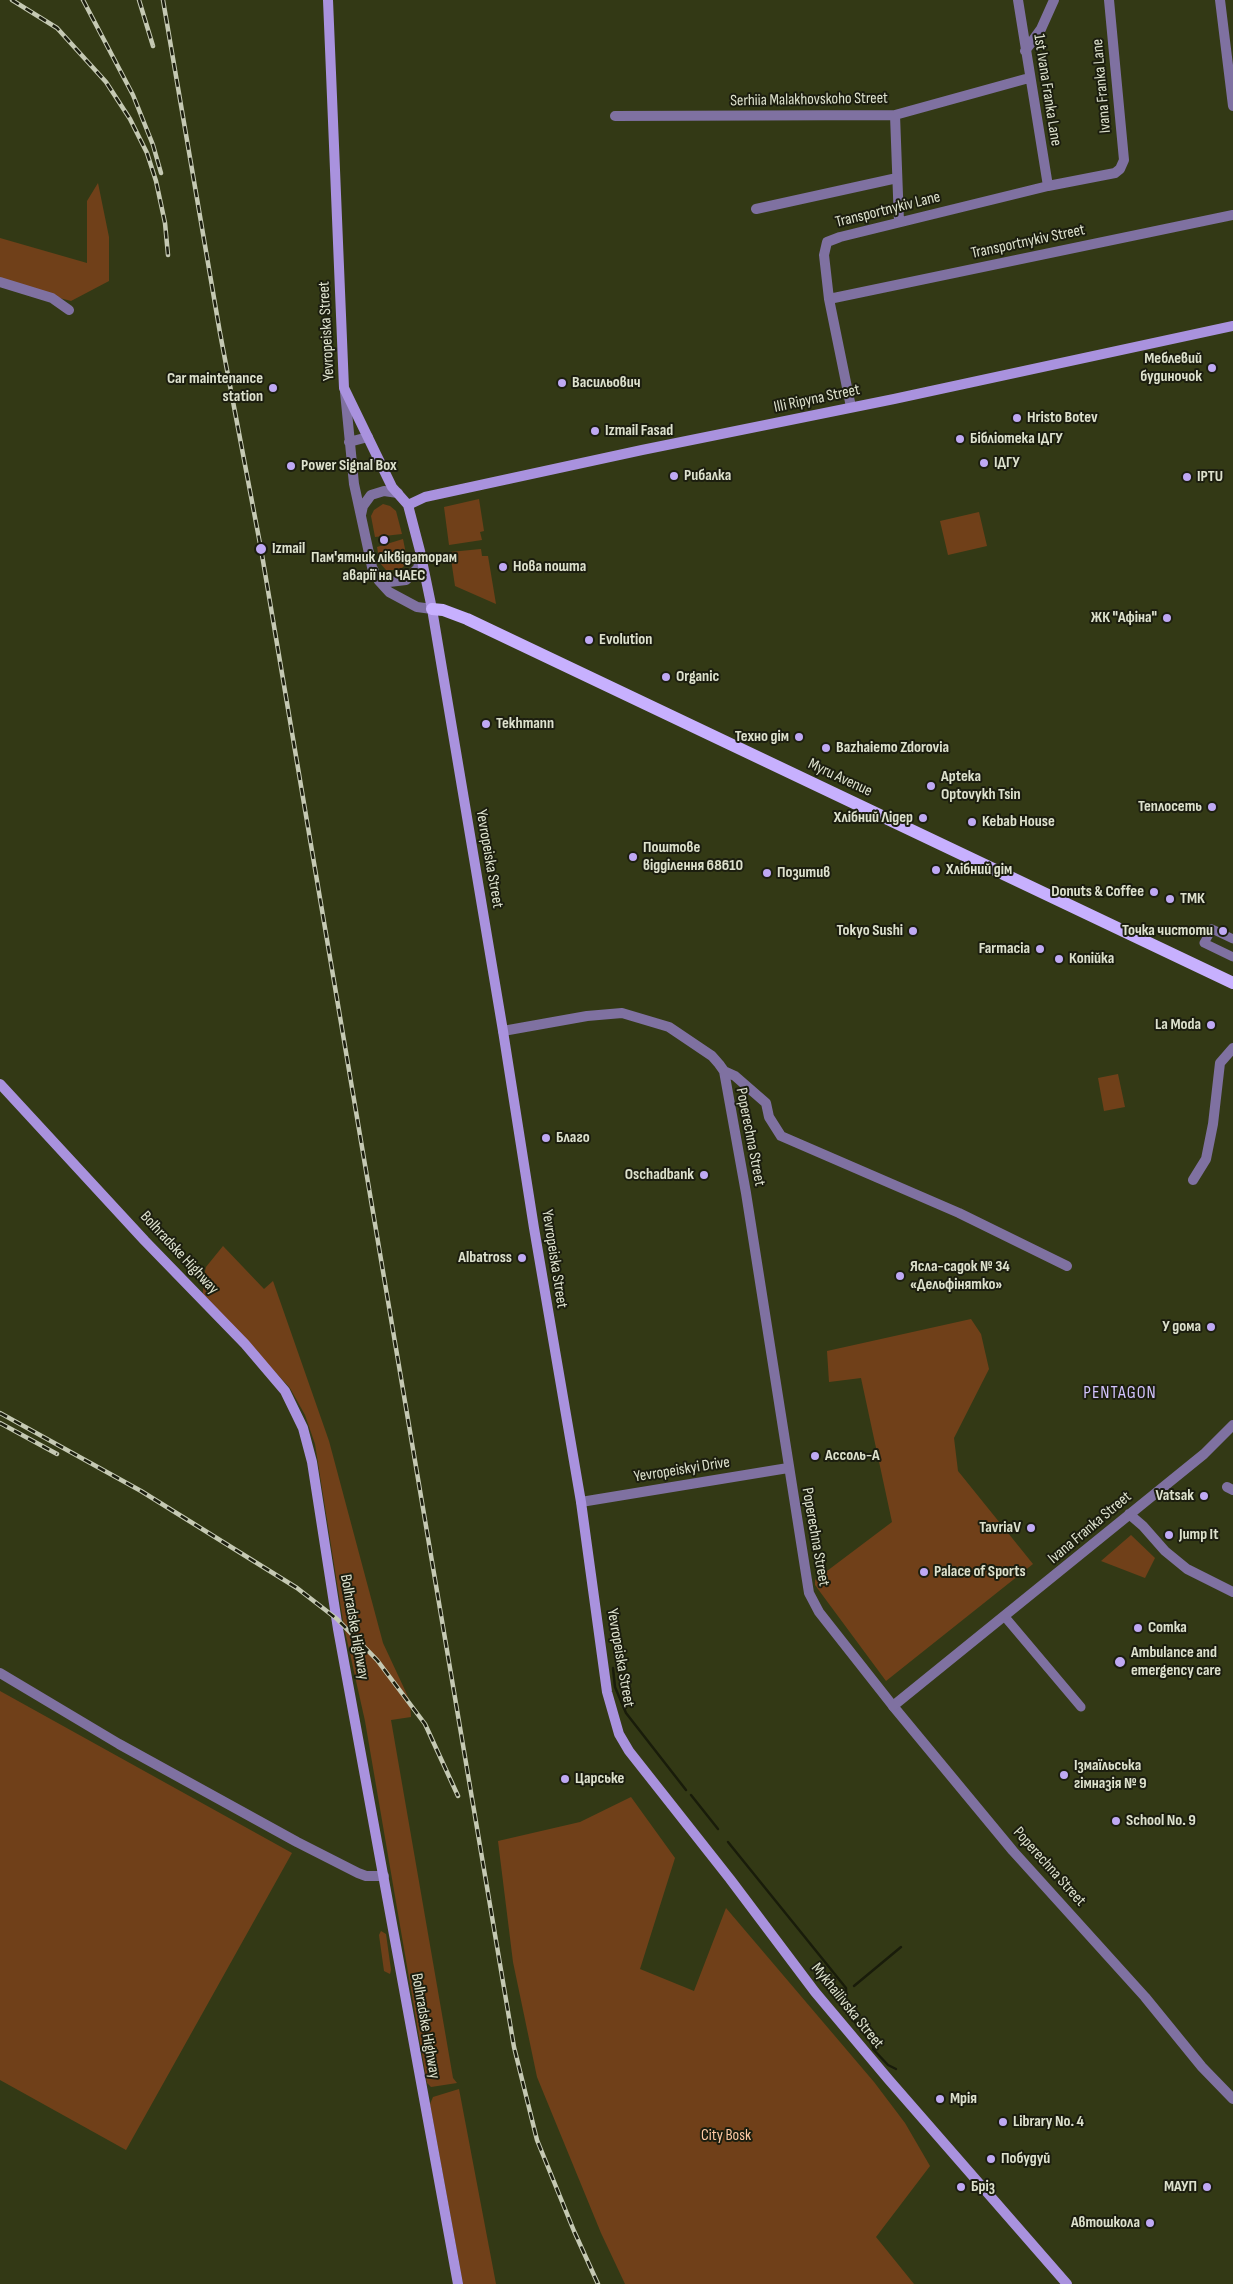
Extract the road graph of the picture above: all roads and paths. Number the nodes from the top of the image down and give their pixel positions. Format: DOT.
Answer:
graph roads {
  1 [pos="328,0"];
  2 [pos="1018,0"];
  3 [pos="1054,0"];
  4 [pos="1109,0"];
  5 [pos="1220,0"];
  6 [pos="1025,51"];
  7 [pos="1029,78"];
  8 [pos="1233,106"];
  9 [pos="895,115"];
  10 [pos="615,116"];
  11 [pos="1120,169"];
  12 [pos="897,178"];
  13 [pos="1048,186"];
  14 [pos="756,209"];
  15 [pos="1233,215"];
  16 [pos="899,222"];
  17 [pos="0,282"];
  18 [pos="830,298"];
  19 [pos="69,310"];
  20 [pos="1233,326"];
  21 [pos="344,388"];
  22 [pos="851,407"];
  23 [pos="368,437"];
  24 [pos="350,442"];
  25 [pos="398,494"];
  26 [pos="408,504"];
  27 [pos="361,520"];
  28 [pos="420,551"];
  29 [pos="374,572"];
  30 [pos="432,609"];
  31 [pos="1233,939"];
  32 [pos="1233,957"];
  33 [pos="1233,983"];
  34 [pos="503,1031"];
  35 [pos="1233,1048"];
  36 [pos="724,1071"];
  37 [pos="0,1084"];
  38 [pos="1193,1180"];
  39 [pos="1067,1266"];
  40 [pos="1233,1425"];
  41 [pos="788,1468"];
  42 [pos="581,1502"];
  43 [pos="1129,1514"];
  44 [pos="1233,1592"];
  45 [pos="1005,1617"];
  46 [pos="0,1673"];
  47 [pos="893,1706"];
  48 [pos="1081,1708"];
  49 [pos="620,1734"];
  50 [pos="384,1876"];
  51 [pos="1233,2099"];
  52 [pos="458,2284"];
  53 [pos="1067,2284"];
  1 -- 21 [label="main road, Yevropeiska Street"];
  2 -- 6 [label="street, 1st Ivana Franka Lane"];
  3 -- 6 [label="street"];
  4 -- 11 [label="street, Ivana Franka Lane"];
  5 -- 8 [label="street"];
  6 -- 7 [label="street, 1st Ivana Franka Lane"];
  7 -- 9 [label="street, Serhiia Malakhovskoho Street"];
  7 -- 13 [label="street, 1st Ivana Franka Lane"];
  9 -- 10 [label="street, Serhiia Malakhovskoho Street"];
  9 -- 12 [label="street"];
  11 -- 13 [label="street, Transportnykiv Lane"];
  12 -- 14 [label="street"];
  12 -- 16 [label="street"];
  13 -- 16 [label="street, Transportnykiv Lane"];
  15 -- 18 [label="street, Transportnykiv Street"];
  16 -- 18 [label="street, Transportnykiv Lane"];
  17 -- 19 [label="street"];
  18 -- 22 [label="street, Transportnykiv Lane"];
  20 -- 22 [label="main road, Illi Ripyna Street"];
  21 -- 23 [label="main road, Yevropeiska Street"];
  21 -- 24 [label="street"];
  22 -- 26 [label="main road, Illi Ripyna Street"];
  23 -- 24 [label="street"];
  23 -- 25 [label="main road, Yevropeiska Street"];
  24 -- 27 [label="street"];
  25 -- 26 [label="main road, Yevropeiska Street"];
  25 -- 27 [label="street"];
  26 -- 28 [label="main road, Yevropeiska Street"];
  27 -- 29 [label="street"];
  28 -- 29 [label="street"];
  28 -- 30 [label="main road, Yevropeiska Street"];
  29 -- 30 [label="street"];
  30 -- 33 [label="main road, Myru Avenue"];
  30 -- 34 [label="main road, Yevropeiska Street"];
  31 -- 32 [label="street"];
  34 -- 36 [label="street, Poperechna Street"];
  34 -- 42 [label="main road, Yevropeiska Street"];
  35 -- 38 [label="street"];
  36 -- 39 [label="street"];
  36 -- 41 [label="street, Poperechna Street"];
  37 -- 50 [label="main road, Bolhradske Highway"];
  40 -- 43 [label="street, Ivana Franka Street"];
  41 -- 42 [label="street, Yevropeiskyi Drive"];
  41 -- 47 [label="street, Poperechna Street"];
  42 -- 49 [label="main road, Yevropeiska Street"];
  43 -- 44 [label="street"];
  43 -- 45 [label="street, Ivana Franka Street"];
  45 -- 47 [label="street, Ivana Franka Street"];
  45 -- 48 [label="street"];
  46 -- 50 [label="street"];
  47 -- 51 [label="street, Poperechna Street"];
  49 -- 53 [label="main road, Mykhailivska Street"];
  50 -- 52 [label="main road, Bolhradske Highway"];
}
